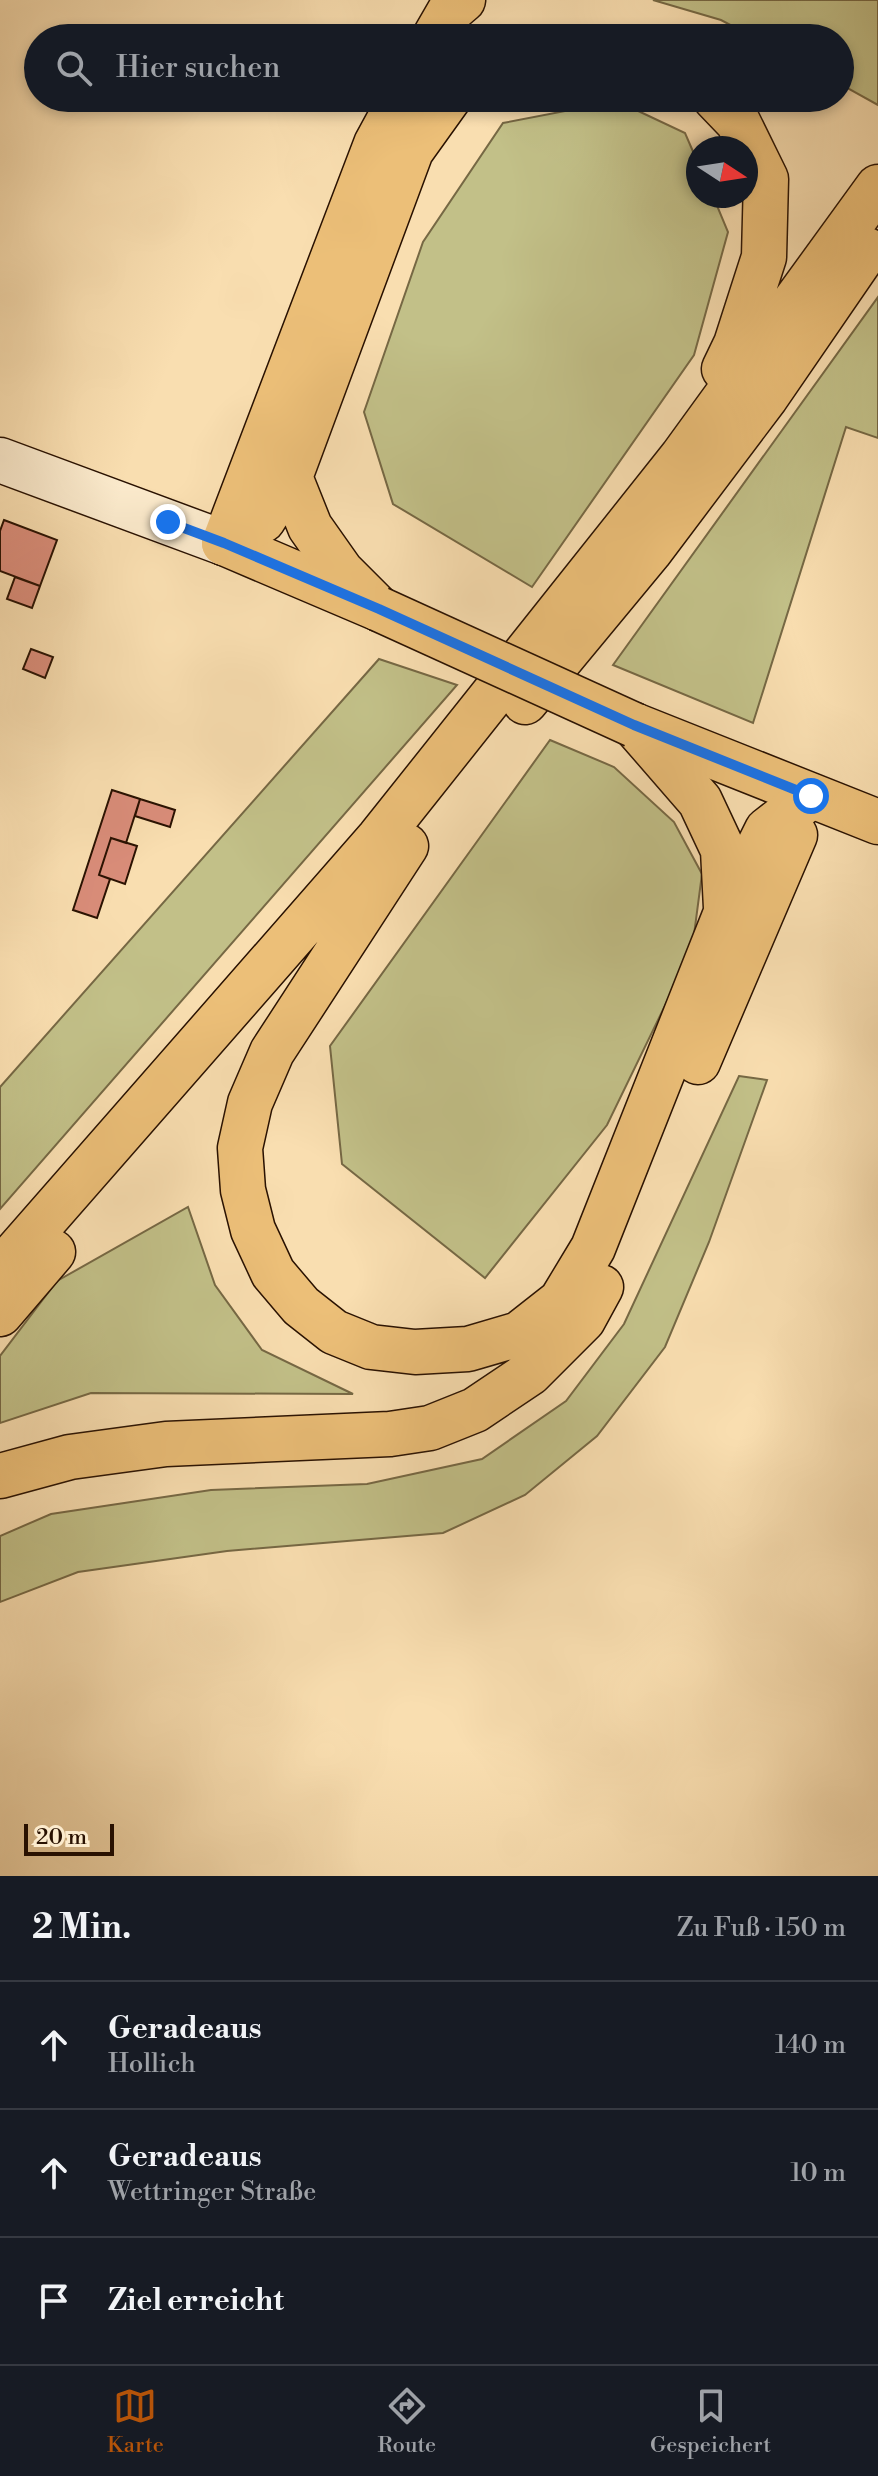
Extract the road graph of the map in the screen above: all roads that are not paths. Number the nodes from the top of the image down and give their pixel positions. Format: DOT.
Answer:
graph roads {
  1 [pos="463,0"];
  2 [pos="442,24"];
  3 [pos="393,112"];
  4 [pos="439,112"];
  5 [pos="728,112"];
  6 [pos="878,187"];
  7 [pos="878,234"];
  8 [pos="682,457"];
  9 [pos="0,460"];
  10 [pos="290,477"];
  11 [pos="224,543"];
  12 [pos="379,609"];
  13 [pos="634,725"];
  14 [pos="811,796"];
  15 [pos="878,822"];
  16 [pos="406,846"];
  17 [pos="727,910"];
  18 [pos="0,1271"];
  19 [pos="0,1314"];
  20 [pos="0,1476"];
  1 -- 2 [label="main road"];
  3 -- 11 [label="main road"];
  4 -- 10 [label="main road"];
  5 -- 8 [label="main road"];
  6 -- 8 [label="main road"];
  7 -- 16 [label="main road"];
  8 -- 18 [label="main road"];
  9 -- 11 [label="main road"];
  10 -- 11 [label="main road"];
  10 -- 12 [label="main road"];
  11 -- 12 [label="main road"];
  12 -- 13 [label="main road, bridge"];
  13 -- 14 [label="main road"];
  13 -- 17 [label="main road"];
  14 -- 15 [label="main road"];
  14 -- 17 [label="main road"];
  14 -- 20 [label="main road"];
  16 -- 17 [label="main road"];
  16 -- 19 [label="main road"];
}
